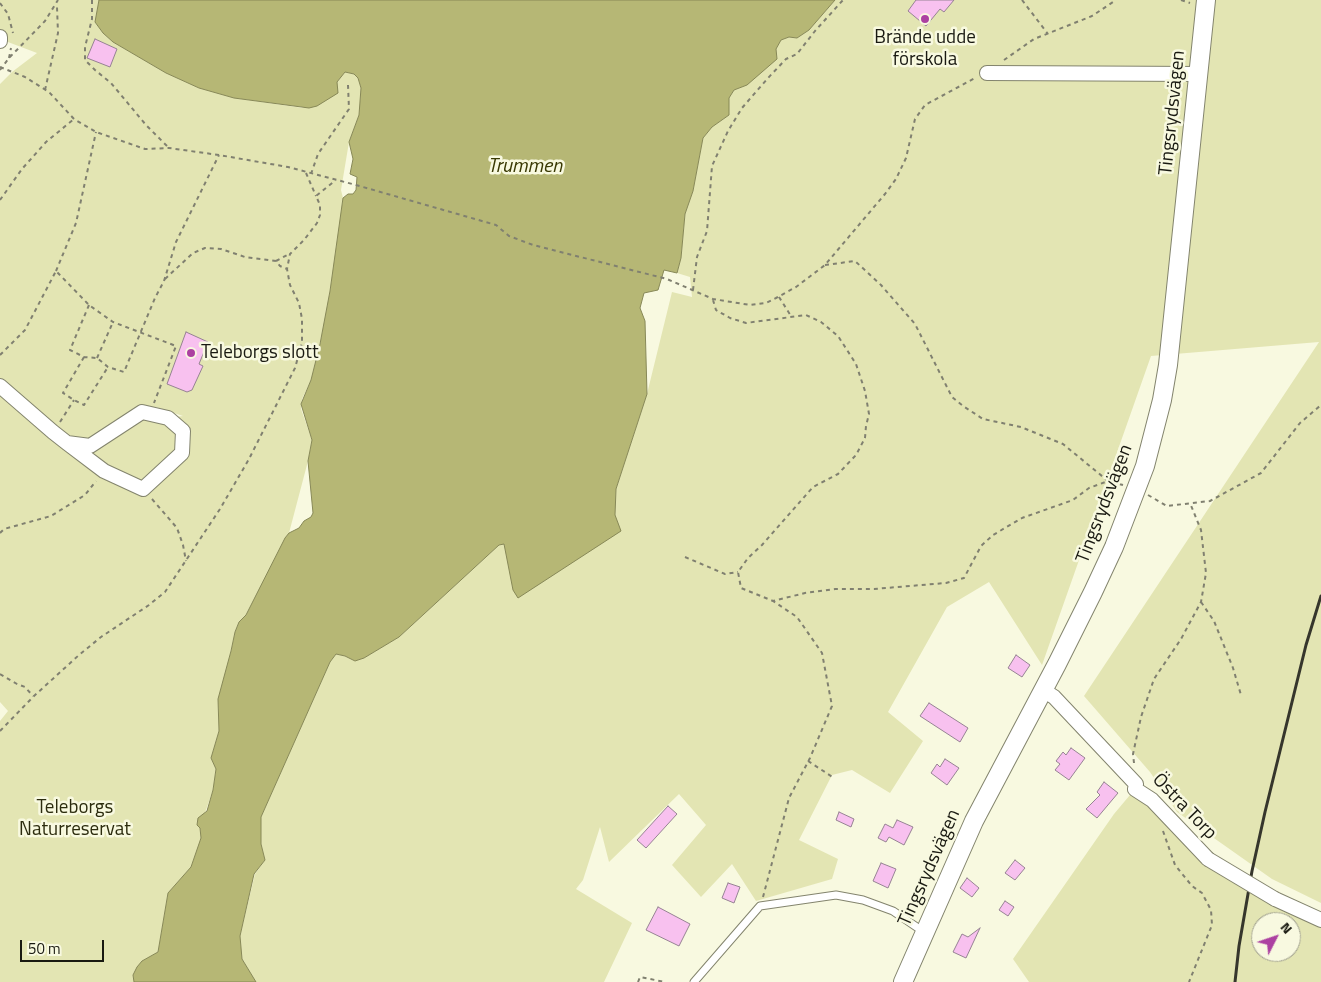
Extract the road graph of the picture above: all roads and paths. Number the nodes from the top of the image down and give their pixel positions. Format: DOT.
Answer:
graph roads {
  1 [pos="58,0"];
  2 [pos="92,0"];
  3 [pos="843,0"];
  4 [pos="1022,0"];
  5 [pos="1116,0"];
  6 [pos="1206,0"];
  7 [pos="56,5"];
  8 [pos="1048,34"];
  9 [pos="0,37"];
  10 [pos="0,42"];
  11 [pos="0,69"];
  12 [pos="987,73"];
  13 [pos="1199,74"];
  14 [pos="348,85"];
  15 [pos="45,90"];
  16 [pos="74,119"];
  17 [pos="96,132"];
  18 [pos="169,148"];
  19 [pos="219,155"];
  20 [pos="305,172"];
  21 [pos="311,174"];
  22 [pos="336,180"];
  23 [pos="316,196"];
  24 [pos="0,200"];
  25 [pos="290,254"];
  26 [pos="276,261"];
  27 [pos="825,265"];
  28 [pos="286,269"];
  29 [pos="56,271"];
  30 [pos="164,281"];
  31 [pos="693,290"];
  32 [pos="779,297"];
  33 [pos="713,299"];
  34 [pos="89,305"];
  35 [pos="791,316"];
  36 [pos="113,322"];
  37 [pos="141,332"];
  38 [pos="0,355"];
  39 [pos="84,357"];
  40 [pos="97,358"];
  41 [pos="108,367"];
  42 [pos="0,386"];
  43 [pos="74,400"];
  44 [pos="1321,405"];
  45 [pos="151,413"];
  46 [pos="53,432"];
  47 [pos="67,443"];
  48 [pos="104,471"];
  49 [pos="1108,480"];
  50 [pos="1136,488"];
  51 [pos="143,490"];
  52 [pos="1190,503"];
  53 [pos="0,533"];
  54 [pos="685,557"];
  55 [pos="186,560"];
  56 [pos="738,572"];
  57 [pos="774,601"];
  58 [pos="1201,602"];
  59 [pos="0,674"];
  60 [pos="1043,690"];
  61 [pos="1241,695"];
  62 [pos="34,696"];
  63 [pos="0,732"];
  64 [pos="808,761"];
  65 [pos="834,778"];
  66 [pos="1136,784"];
  67 [pos="1162,828"];
  68 [pos="760,906"];
  69 [pos="1321,920"];
  70 [pos="924,932"];
  71 [pos="638,982"];
  72 [pos="665,982"];
  73 [pos="694,982"];
  74 [pos="903,982"];
  75 [pos="1189,982"];
  1 -- 7 [label="path"];
  2 -- 18 [label="path"];
  3 -- 31 [label="path"];
  4 -- 8 [label="path"];
  5 -- 8 [label="path"];
  6 -- 13 [label="street, Tingsrydsvägen"];
  7 -- 11 [label="path"];
  7 -- 15 [label="path"];
  8 -- 12 [label="path"];
  9 -- 10 [label="street"];
  11 -- 15 [label="path"];
  12 -- 13 [label="street"];
  12 -- 27 [label="path"];
  13 -- 50 [label="street, Tingsrydsvägen"];
  14 -- 21 [label="path"];
  15 -- 16 [label="path"];
  16 -- 17 [label="path"];
  16 -- 24 [label="path"];
  17 -- 18 [label="path"];
  17 -- 29 [label="path"];
  18 -- 19 [label="path"];
  19 -- 20 [label="path"];
  19 -- 30 [label="path"];
  20 -- 21 [label="path"];
  20 -- 23 [label="path"];
  21 -- 22 [label="path"];
  22 -- 23 [label="path"];
  22 -- 31 [label="path"];
  23 -- 25 [label="path"];
  25 -- 26 [label="path"];
  25 -- 28 [label="path"];
  26 -- 28 [label="path"];
  26 -- 30 [label="path"];
  27 -- 32 [label="path"];
  27 -- 49 [label="path"];
  28 -- 55 [label="path"];
  29 -- 34 [label="path"];
  29 -- 38 [label="path"];
  30 -- 37 [label="path"];
  31 -- 33 [label="path"];
  32 -- 33 [label="path"];
  32 -- 35 [label="path"];
  33 -- 35 [label="path"];
  34 -- 36 [label="path"];
  34 -- 39 [label="path"];
  35 -- 56 [label="path"];
  36 -- 37 [label="path"];
  36 -- 40 [label="path"];
  37 -- 41 [label="path"];
  37 -- 45 [label="path"];
  39 -- 40 [label="path"];
  39 -- 43 [label="path"];
  40 -- 41 [label="path"];
  41 -- 43 [label="path"];
  42 -- 46 [label="street"];
  43 -- 46 [label="path"];
  44 -- 52 [label="path"];
  45 -- 47 [label="street"];
  45 -- 51 [label="street"];
  46 -- 47 [label="street"];
  47 -- 48 [label="street"];
  48 -- 51 [label="street"];
  48 -- 53 [label="path"];
  49 -- 50 [label="path"];
  49 -- 57 [label="path"];
  50 -- 52 [label="path"];
  50 -- 60 [label="street, Tingsrydsvägen"];
  51 -- 55 [label="path"];
  52 -- 58 [label="path"];
  54 -- 56 [label="path"];
  55 -- 62 [label="path"];
  56 -- 57 [label="path"];
  57 -- 64 [label="path"];
  58 -- 61 [label="path"];
  58 -- 66 [label="path"];
  59 -- 62 [label="path"];
  60 -- 66 [label="street, Östra Torp"];
  60 -- 70 [label="street, Tingsrydsvägen"];
  62 -- 63 [label="path"];
  64 -- 65 [label="path"];
  64 -- 68 [label="path"];
  66 -- 69 [label="street, Östra Torp, bridge"];
  67 -- 75 [label="path"];
  68 -- 70 [label="lane"];
  68 -- 73 [label="lane"];
  70 -- 74 [label="street, Tingsrydsvägen"];
  71 -- 72 [label="path"];
}
